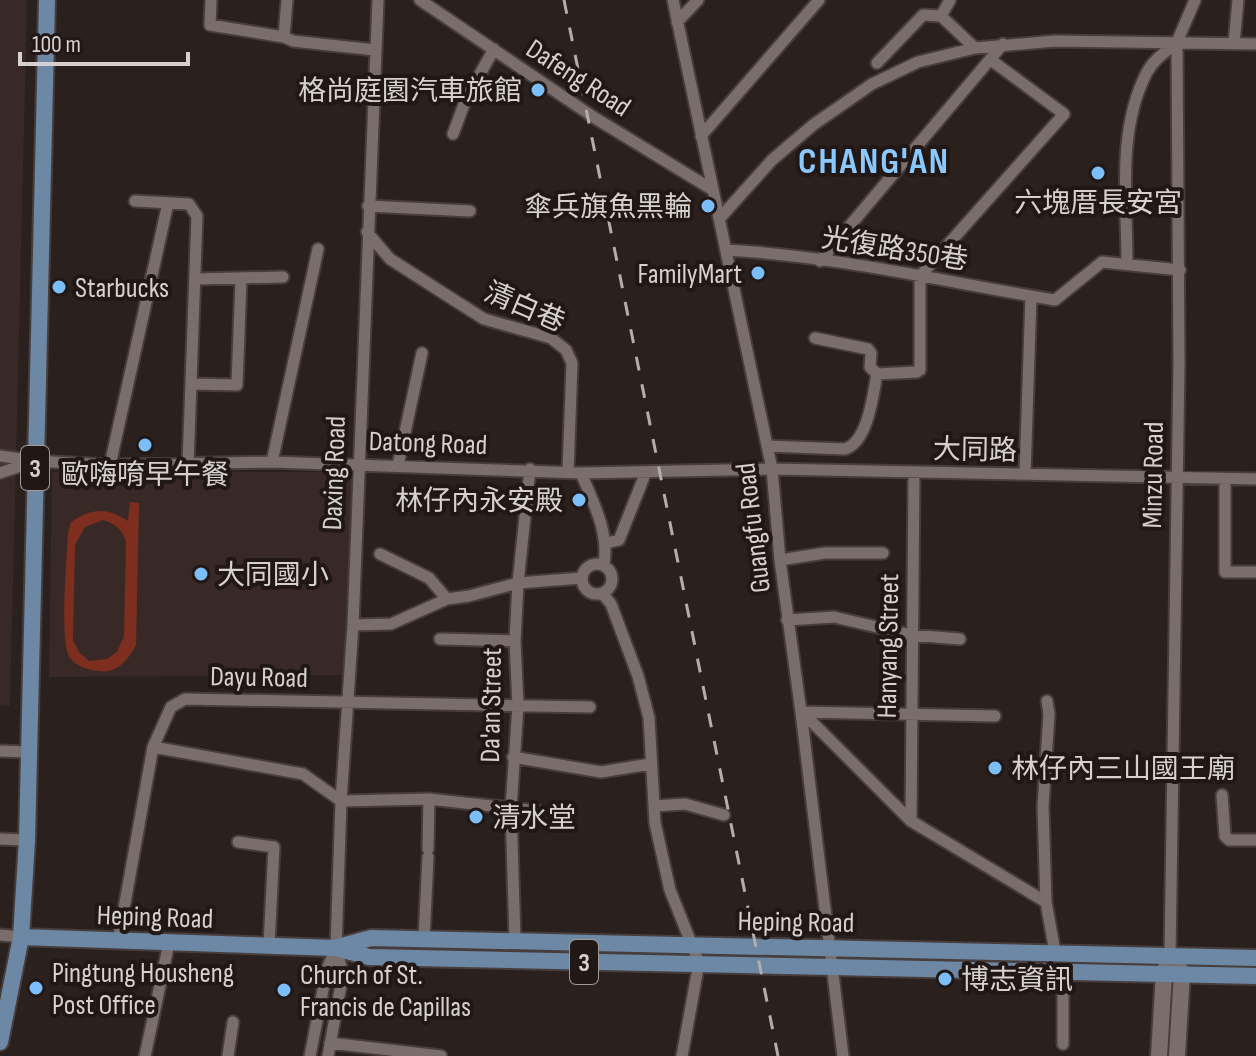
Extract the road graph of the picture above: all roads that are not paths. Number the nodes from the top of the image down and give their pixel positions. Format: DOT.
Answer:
graph roads {
  1 [pos="47,0"];
  2 [pos="211,0"];
  3 [pos="287,0"];
  4 [pos="378,0"];
  5 [pos="420,0"];
  6 [pos="673,0"];
  7 [pos="698,0"];
  8 [pos="819,0"];
  9 [pos="950,0"];
  10 [pos="1195,0"];
  11 [pos="1238,0"];
  12 [pos="941,16"];
  13 [pos="677,22"];
  14 [pos="284,37"];
  15 [pos="1177,42"];
  16 [pos="1003,44"];
  17 [pos="1234,44"];
  18 [pos="1256,44"];
  19 [pos="975,48"];
  20 [pos="494,49"];
  21 [pos="375,50"];
  22 [pos="991,60"];
  23 [pos="877,63"];
  24 [pos="453,134"];
  25 [pos="701,136"];
  26 [pos="713,190"];
  27 [pos="135,201"];
  28 [pos="168,203"];
  29 [pos="368,206"];
  30 [pos="470,211"];
  31 [pos="719,219"];
  32 [pos="367,232"];
  33 [pos="318,249"];
  34 [pos="726,250"];
  35 [pos="820,261"];
  36 [pos="1127,264"];
  37 [pos="1180,270"];
  38 [pos="920,276"];
  39 [pos="283,277"];
  40 [pos="196,279"];
  41 [pos="241,279"];
  42 [pos="1031,296"];
  43 [pos="815,338"];
  44 [pos="422,353"];
  45 [pos="877,374"];
  46 [pos="191,384"];
  47 [pos="767,446"];
  48 [pos="0,456"];
  49 [pos="35,461"];
  50 [pos="272,462"];
  51 [pos="357,463"];
  52 [pos="110,465"];
  53 [pos="188,465"];
  54 [pos="398,465"];
  55 [pos="530,469"];
  56 [pos="772,469"];
  57 [pos="568,472"];
  58 [pos="646,472"];
  59 [pos="914,472"];
  60 [pos="0,473"];
  61 [pos="581,473"];
  62 [pos="1025,474"];
  63 [pos="1178,477"];
  64 [pos="1256,479"];
  65 [pos="1225,480"];
  66 [pos="606,543"];
  67 [pos="883,553"];
  68 [pos="380,554"];
  69 [pos="780,560"];
  70 [pos="604,565"];
  71 [pos="1256,572"];
  72 [pos="582,578"];
  73 [pos="518,583"];
  74 [pos="602,593"];
  75 [pos="447,599"];
  76 [pos="787,620"];
  77 [pos="353,625"];
  78 [pos="911,635"];
  79 [pos="440,639"];
  80 [pos="960,639"];
  81 [pos="515,641"];
  82 [pos="1047,701"];
  83 [pos="347,702"];
  84 [pos="518,706"];
  85 [pos="590,707"];
  86 [pos="801,712"];
  87 [pos="910,714"];
  88 [pos="995,716"];
  89 [pos="153,747"];
  90 [pos="0,751"];
  91 [pos="30,752"];
  92 [pos="513,757"];
  93 [pos="650,764"];
  94 [pos="1222,795"];
  95 [pos="429,799"];
  96 [pos="341,801"];
  97 [pos="654,806"];
  98 [pos="511,808"];
  99 [pos="538,811"];
  100 [pos="724,815"];
  101 [pos="911,821"];
  102 [pos="0,839"];
  103 [pos="27,840"];
  104 [pos="1256,840"];
  105 [pos="238,842"];
  106 [pos="1046,902"];
  107 [pos="0,935"];
  108 [pos="21,937"];
  109 [pos="424,939"];
  110 [pos="515,941"];
  111 [pos="118,942"];
  112 [pos="169,943"];
  113 [pos="269,945"];
  114 [pos="692,945"];
  115 [pos="830,947"];
  116 [pos="336,948"];
  117 [pos="1055,952"];
  118 [pos="1170,955"];
  119 [pos="1256,958"];
  120 [pos="699,963"];
  121 [pos="832,967"];
  122 [pos="1063,971"];
  123 [pos="1173,973"];
  124 [pos="1256,976"];
  125 [pos="233,1022"];
  126 [pos="0,1042"];
  127 [pos="330,1043"];
  128 [pos="1063,1044"];
  129 [pos="413,1054"];
  130 [pos="145,1056"];
  131 [pos="228,1056"];
  132 [pos="310,1056"];
  133 [pos="328,1056"];
  134 [pos="441,1056"];
  135 [pos="682,1056"];
  136 [pos="843,1056"];
  137 [pos="1159,1056"];
  138 [pos="1177,1056"];
  1 -- 49 [label="main road, 3"];
  2 -- 14 [label="street"];
  3 -- 14 [label="street"];
  4 -- 21 [label="street, Daxing Road"];
  5 -- 20 [label="street, Dafeng Road"];
  6 -- 13 [label="street, Guangfu Road"];
  7 -- 13 [label="street"];
  8 -- 25 [label="street"];
  9 -- 12 [label="street"];
  10 -- 15 [label="street, Minzu Road"];
  11 -- 17 [label="street"];
  12 -- 19 [label="street"];
  12 -- 23 [label="street"];
  13 -- 25 [label="street, Guangfu Road"];
  14 -- 21 [label="street"];
  15 -- 16 [label="street"];
  15 -- 17 [label="street"];
  15 -- 36 [label="street"];
  15 -- 37 [label="street, Minzu Road"];
  16 -- 19 [label="street"];
  16 -- 22 [label="street"];
  17 -- 18 [label="street"];
  19 -- 31 [label="street"];
  20 -- 24 [label="street"];
  20 -- 26 [label="street, Dafeng Road"];
  21 -- 29 [label="street, Daxing Road"];
  22 -- 35 [label="street"];
  22 -- 38 [label="street"];
  25 -- 26 [label="street, Guangfu Road"];
  26 -- 31 [label="street, Guangfu Road"];
  27 -- 28 [label="street"];
  28 -- 40 [label="street"];
  28 -- 52 [label="street"];
  29 -- 30 [label="street"];
  29 -- 32 [label="street, Daxing Road"];
  31 -- 34 [label="street, Guangfu Road"];
  32 -- 51 [label="street, Daxing Road"];
  32 -- 57 [label="street, 清白巷"];
  33 -- 50 [label="street"];
  34 -- 35 [label="street, 光復路350巷"];
  34 -- 47 [label="street, Guangfu Road"];
  35 -- 38 [label="street, 光復路350巷"];
  36 -- 37 [label="street"];
  36 -- 42 [label="street, 光復路350巷"];
  37 -- 63 [label="street, Minzu Road"];
  38 -- 42 [label="street, 光復路350巷"];
  38 -- 45 [label="street"];
  39 -- 41 [label="street"];
  40 -- 41 [label="street"];
  40 -- 46 [label="street"];
  41 -- 46 [label="street"];
  42 -- 62 [label="street"];
  43 -- 45 [label="street"];
  44 -- 54 [label="street"];
  45 -- 47 [label="street"];
  46 -- 53 [label="street"];
  47 -- 56 [label="street, Guangfu Road"];
  48 -- 49 [label="street, Datong Road"];
  49 -- 52 [label="street, Datong Road"];
  49 -- 60 [label="street"];
  49 -- 91 [label="main road, 3"];
  50 -- 51 [label="street, Datong Road"];
  50 -- 53 [label="street, Datong Road"];
  51 -- 54 [label="street, Datong Road"];
  51 -- 77 [label="street, Daxing Road"];
  52 -- 53 [label="street, Datong Road"];
  54 -- 55 [label="street, Datong Road"];
  55 -- 57 [label="street, Datong Road"];
  55 -- 73 [label="street, Da'an Street"];
  56 -- 58 [label="street, Datong Road"];
  56 -- 59 [label="street, 大同路"];
  56 -- 69 [label="street, Guangfu Road"];
  57 -- 61 [label="street, Datong Road"];
  58 -- 61 [label="street, Datong Road"];
  58 -- 66 [label="street"];
  59 -- 62 [label="street, 大同路"];
  59 -- 78 [label="street, Hanyang Street"];
  61 -- 66 [label="street"];
  62 -- 63 [label="street, 大同路"];
  63 -- 65 [label="street, 大同路"];
  63 -- 118 [label="street, Minzu Road"];
  64 -- 65 [label="street, 大同路"];
  65 -- 71 [label="street"];
  66 -- 70 [label="street"];
  67 -- 69 [label="street"];
  68 -- 75 [label="street"];
  69 -- 76 [label="street, Guangfu Road"];
  70 -- 72 [label="street"];
  70 -- 74 [label="street"];
  72 -- 73 [label="street"];
  72 -- 74 [label="street"];
  73 -- 75 [label="street"];
  73 -- 81 [label="street, Da'an Street"];
  74 -- 93 [label="street"];
  75 -- 77 [label="street"];
  76 -- 78 [label="street"];
  76 -- 86 [label="street, Guangfu Road"];
  77 -- 83 [label="street, Daxing Road"];
  78 -- 80 [label="street"];
  78 -- 87 [label="street, Hanyang Street"];
  79 -- 81 [label="street"];
  81 -- 84 [label="street, Da'an Street"];
  82 -- 106 [label="street"];
  83 -- 84 [label="street, Dayu Road"];
  83 -- 89 [label="street, Dayu Road"];
  83 -- 96 [label="street, Daxing Road"];
  84 -- 85 [label="street, Dayu Road"];
  84 -- 92 [label="street, Da'an Street"];
  86 -- 87 [label="street"];
  86 -- 101 [label="street"];
  86 -- 115 [label="street, Guangfu Road"];
  87 -- 88 [label="street"];
  87 -- 101 [label="street, Hanyang Street"];
  89 -- 96 [label="street"];
  89 -- 111 [label="street, Dayu Road"];
  90 -- 91 [label="street"];
  91 -- 103 [label="main road, 3"];
  92 -- 93 [label="street"];
  92 -- 98 [label="street, Da'an Street"];
  93 -- 97 [label="street"];
  94 -- 104 [label="street"];
  95 -- 96 [label="street"];
  95 -- 98 [label="street"];
  95 -- 109 [label="street"];
  96 -- 116 [label="street, Daxing Road"];
  97 -- 100 [label="street"];
  97 -- 114 [label="street"];
  98 -- 99 [label="street"];
  98 -- 110 [label="street, Da'an Street"];
  101 -- 106 [label="street"];
  102 -- 103 [label="street"];
  103 -- 108 [label="main road, 3"];
  105 -- 113 [label="street"];
  106 -- 117 [label="street"];
  107 -- 108 [label="street"];
  108 -- 111 [label="main road, Heping Road / 3"];
  108 -- 126 [label="main road"];
  109 -- 110 [label="main road, Heping Road / 3"];
  109 -- 116 [label="main road, Heping Road / 3"];
  110 -- 114 [label="main road, Heping Road / 3"];
  111 -- 112 [label="main road, Heping Road / 3"];
  112 -- 113 [label="main road, Heping Road / 3"];
  112 -- 130 [label="street"];
  113 -- 116 [label="main road, Heping Road / 3"];
  114 -- 115 [label="main road, Heping Road / 3"];
  114 -- 120 [label="street"];
  115 -- 117 [label="main road, Heping Road / 3"];
  115 -- 121 [label="street, Guangfu Road"];
  116 -- 120 [label="main road, Heping Road / 3"];
  116 -- 127 [label="street"];
  116 -- 132 [label="street"];
  117 -- 118 [label="main road, Heping Road / 3"];
  118 -- 119 [label="main road, Heping Road / 3"];
  118 -- 123 [label="street"];
  120 -- 121 [label="main road, Heping Road / 3"];
  120 -- 135 [label="street"];
  121 -- 122 [label="main road, Heping Road / 3"];
  121 -- 136 [label="street, Guangfu Road"];
  122 -- 123 [label="main road, Heping Road / 3"];
  122 -- 128 [label="street"];
  123 -- 124 [label="main road, Heping Road / 3"];
  123 -- 137 [label="street"];
  123 -- 138 [label="street"];
  125 -- 131 [label="street"];
  127 -- 129 [label="street"];
  127 -- 133 [label="street"];
  129 -- 134 [label="street"];
}
